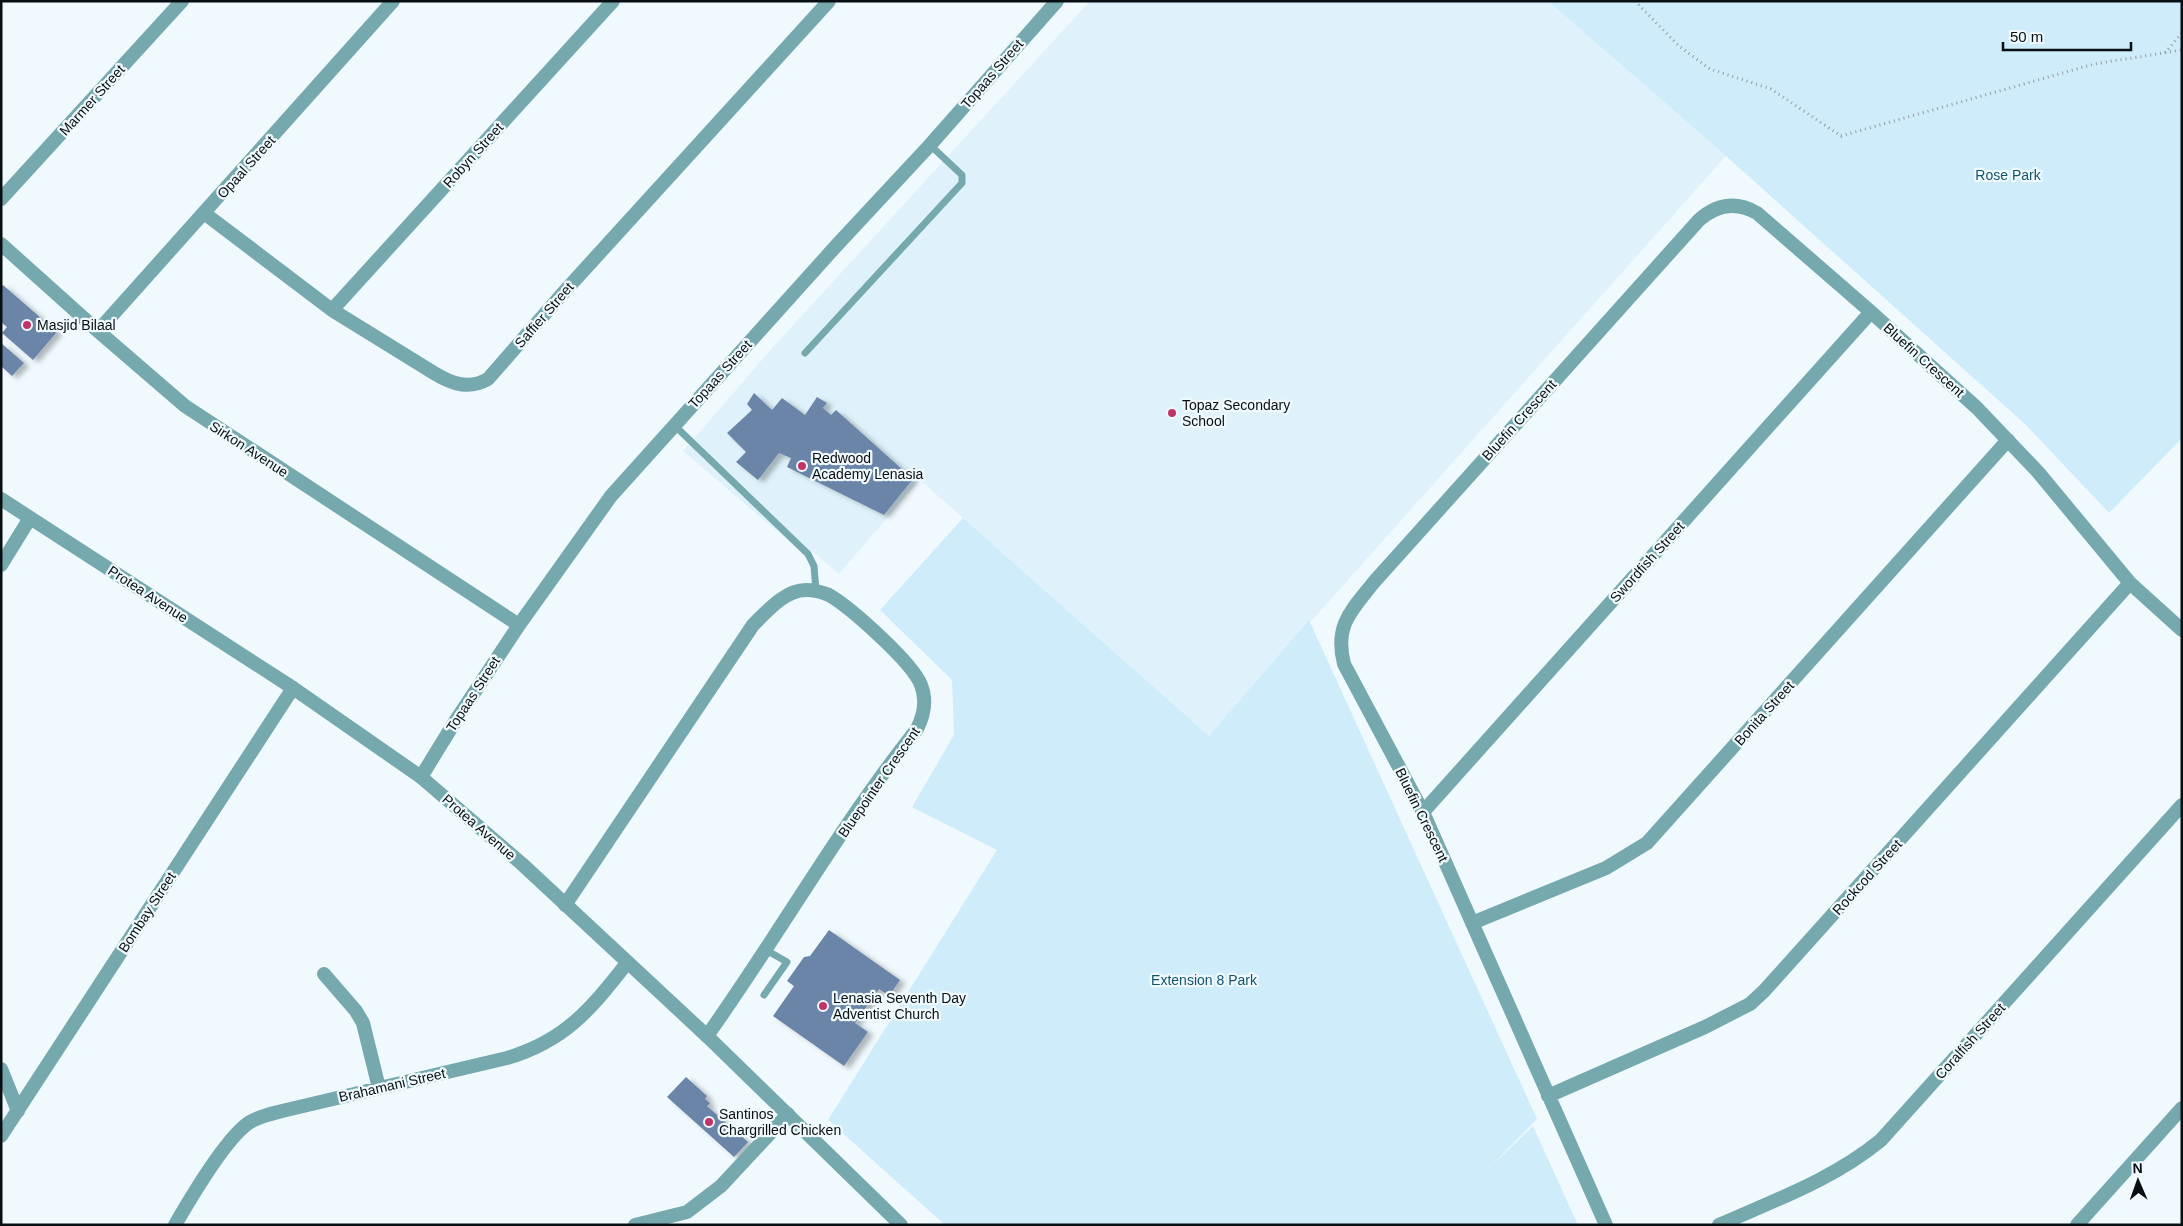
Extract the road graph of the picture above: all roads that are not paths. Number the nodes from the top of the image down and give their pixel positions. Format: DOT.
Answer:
graph roads {
  1 [pos="182,1"];
  2 [pos="393,1"];
  3 [pos="613,1"];
  4 [pos="829,1"];
  5 [pos="1057,1"];
  6 [pos="930,145"];
  7 [pos="1,199"];
  8 [pos="204,213"];
  9 [pos="1,244"];
  10 [pos="332,310"];
  11 [pos="1871,312"];
  12 [pos="98,331"];
  13 [pos="805,353"];
  14 [pos="674,425"];
  15 [pos="2008,440"];
  16 [pos="1,499"];
  17 [pos="30,518"];
  18 [pos="1,565"];
  19 [pos="2130,583"];
  20 [pos="816,591"];
  21 [pos="519,625"];
  22 [pos="2182,630"];
  23 [pos="293,688"];
  24 [pos="421,777"];
  25 [pos="2182,805"];
  26 [pos="1422,812"];
  27 [pos="565,905"];
  28 [pos="1472,923"];
  29 [pos="766,950"];
  30 [pos="627,963"];
  31 [pos="324,974"];
  32 [pos="764,995"];
  33 [pos="707,1036"];
  34 [pos="1,1069"];
  35 [pos="379,1088"];
  36 [pos="1548,1096"];
  37 [pos="2182,1108"];
  38 [pos="18,1111"];
  39 [pos="788,1114"];
  40 [pos="1,1136"];
  41 [pos="175,1225"];
  42 [pos="634,1225"];
  43 [pos="902,1225"];
  44 [pos="1606,1225"];
  45 [pos="1719,1225"];
  46 [pos="2077,1225"];
  1 -- 7 [label="street, Marmer Street"];
  2 -- 8 [label="street, Opaal Street"];
  3 -- 10 [label="street, Robyn Street"];
  4 -- 10 [label="street, Saffier Street"];
  5 -- 6 [label="street, Topaas Street"];
  6 -- 13 [label="lane"];
  6 -- 14 [label="street, Topaas Street"];
  8 -- 10 [label="street, Saffier Street"];
  8 -- 12 [label="street, Opaal Street"];
  9 -- 12 [label="street, Sirkon Avenue"];
  11 -- 15 [label="street, Bluefin Crescent"];
  11 -- 26 [label="street, Swordfish Street"];
  11 -- 26 [label="street, Bluefin Crescent"];
  12 -- 21 [label="street, Sirkon Avenue"];
  14 -- 20 [label="lane"];
  14 -- 21 [label="street, Topaas Street"];
  15 -- 19 [label="street, Bluefin Crescent"];
  15 -- 28 [label="street, Bonita Street"];
  16 -- 17 [label="street, Protea Avenue"];
  17 -- 18 [label="street"];
  17 -- 23 [label="street, Protea Avenue"];
  19 -- 22 [label="street, Bluefin Crescent"];
  19 -- 36 [label="street, Rockcod Street"];
  20 -- 27 [label="street"];
  20 -- 29 [label="street, Bluepointer Crescent"];
  21 -- 24 [label="street, Topaas Street"];
  23 -- 24 [label="street, Protea Avenue"];
  23 -- 38 [label="street, Bombay Street"];
  24 -- 27 [label="street, Protea Avenue"];
  25 -- 45 [label="street, Coralfish Street"];
  26 -- 28 [label="street, Bluefin Crescent"];
  27 -- 30 [label="street, Protea Avenue"];
  28 -- 36 [label="street, Bluefin Crescent"];
  29 -- 32 [label="lane"];
  29 -- 33 [label="street, Bluepointer Crescent"];
  30 -- 33 [label="street, Protea Avenue"];
  30 -- 35 [label="street, Brahamani Street"];
  31 -- 35 [label="street"];
  33 -- 39 [label="street, Protea Avenue"];
  34 -- 38 [label="street"];
  35 -- 41 [label="street, Brahamani Street"];
  36 -- 44 [label="street, Bluefin Crescent"];
  37 -- 46 [label="street"];
  38 -- 40 [label="street, Bombay Street"];
  39 -- 42 [label="street"];
  39 -- 43 [label="street, Protea Avenue"];
}
